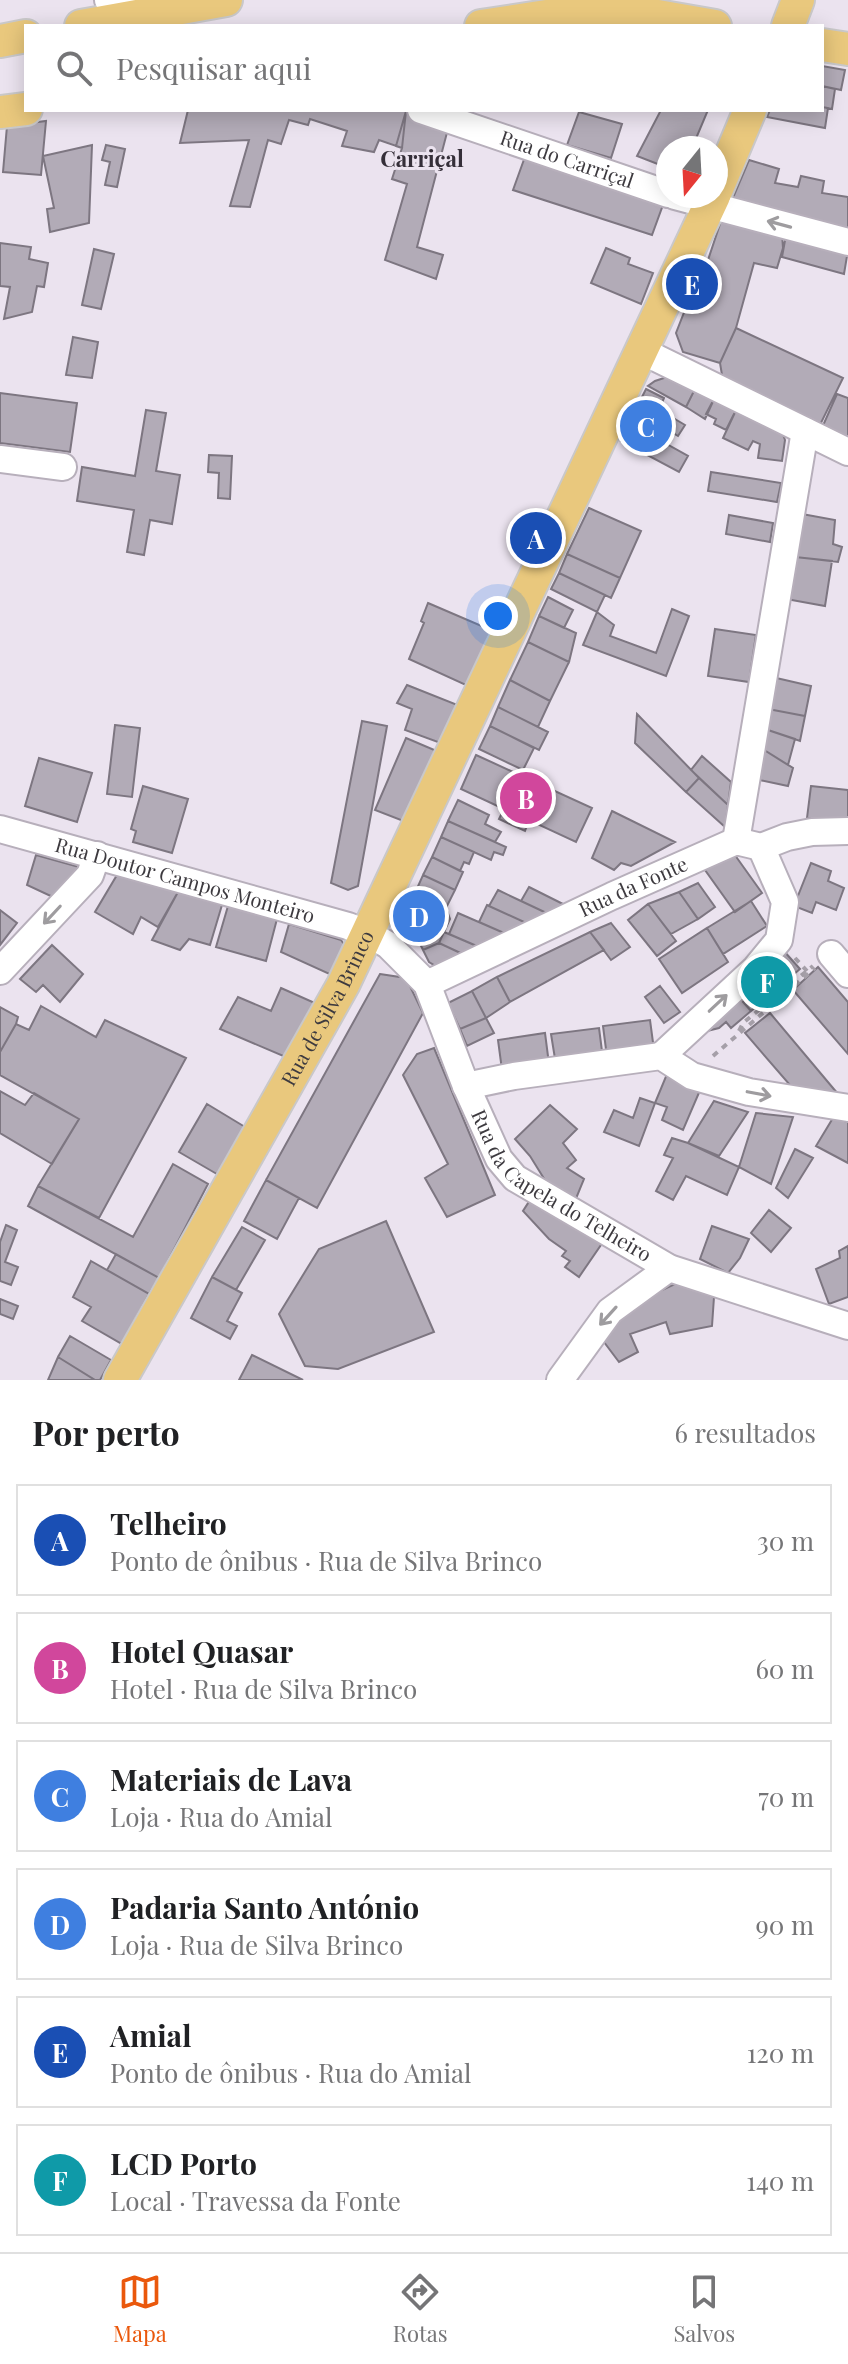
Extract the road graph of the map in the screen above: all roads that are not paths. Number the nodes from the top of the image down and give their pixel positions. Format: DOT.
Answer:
graph roads {
  1 [pos="108,0"];
  2 [pos="226,0"];
  3 [pos="798,0"];
  4 [pos="190,3"];
  5 [pos="146,14"];
  6 [pos="92,24"];
  7 [pos="494,24"];
  8 [pos="704,24"];
  9 [pos="789,24"];
  10 [pos="24,36"];
  11 [pos="0,41"];
  12 [pos="824,45"];
  13 [pos="848,49"];
  14 [pos="24,109"];
  15 [pos="0,112"];
  16 [pos="427,112"];
  17 [pos="749,112"];
  18 [pos="728,162"];
  19 [pos="656,190"];
  20 [pos="728,203"];
  21 [pos="708,208"];
  22 [pos="848,242"];
  23 [pos="642,351"];
  24 [pos="805,431"];
  25 [pos="848,452"];
  26 [pos="0,459"];
  27 [pos="63,467"];
  28 [pos="0,829"];
  29 [pos="848,831"];
  30 [pos="749,844"];
  31 [pos="97,855"];
  32 [pos="369,934"];
  33 [pos="0,971"];
  34 [pos="427,984"];
  35 [pos="661,1056"];
  36 [pos="466,1086"];
  37 [pos="848,1108"];
  38 [pos="669,1268"];
  39 [pos="845,1323"];
  40 [pos="120,1380"];
  41 [pos="560,1380"];
  1 -- 5 [label="street"];
  2 -- 4 [label="main road"];
  3 -- 9 [label="main road"];
  4 -- 5 [label="main road"];
  5 -- 6 [label="main road"];
  7 -- 8 [label="main road"];
  10 -- 11 [label="main road"];
  12 -- 13 [label="main road"];
  14 -- 15 [label="main road"];
  16 -- 19 [label="street, Rua do Carriçal"];
  17 -- 18 [label="main road, Rua de Silva Brinco"];
  22 -- 20 [label="street, one-way"];
  21 -- 23 [label="main road, Rua de Silva Brinco"];
  23 -- 24 [label="street"];
  23 -- 32 [label="main road, Rua de Silva Brinco"];
  24 -- 25 [label="street"];
  24 -- 30 [label="street"];
  26 -- 27 [label="street"];
  28 -- 31 [label="street, Rua Doutor Campos Monteiro"];
  29 -- 30 [label="street, Rua da Fonte"];
  30 -- 34 [label="street, Rua da Fonte"];
  35 -- 30 [label="street, one-way"];
  31 -- 32 [label="street, Rua Doutor Campos Monteiro"];
  31 -- 33 [label="street, one-way"];
  32 -- 34 [label="street, Rua da Capela do Telheiro"];
  32 -- 40 [label="main road, Rua de Silva Brinco"];
  34 -- 36 [label="street, Rua da Capela do Telheiro"];
  35 -- 36 [label="street"];
  35 -- 37 [label="street, one-way"];
  36 -- 38 [label="street, Rua da Capela do Telheiro"];
  38 -- 39 [label="street, Rua da Capela do Telheiro"];
  38 -- 41 [label="street, one-way"];
}
